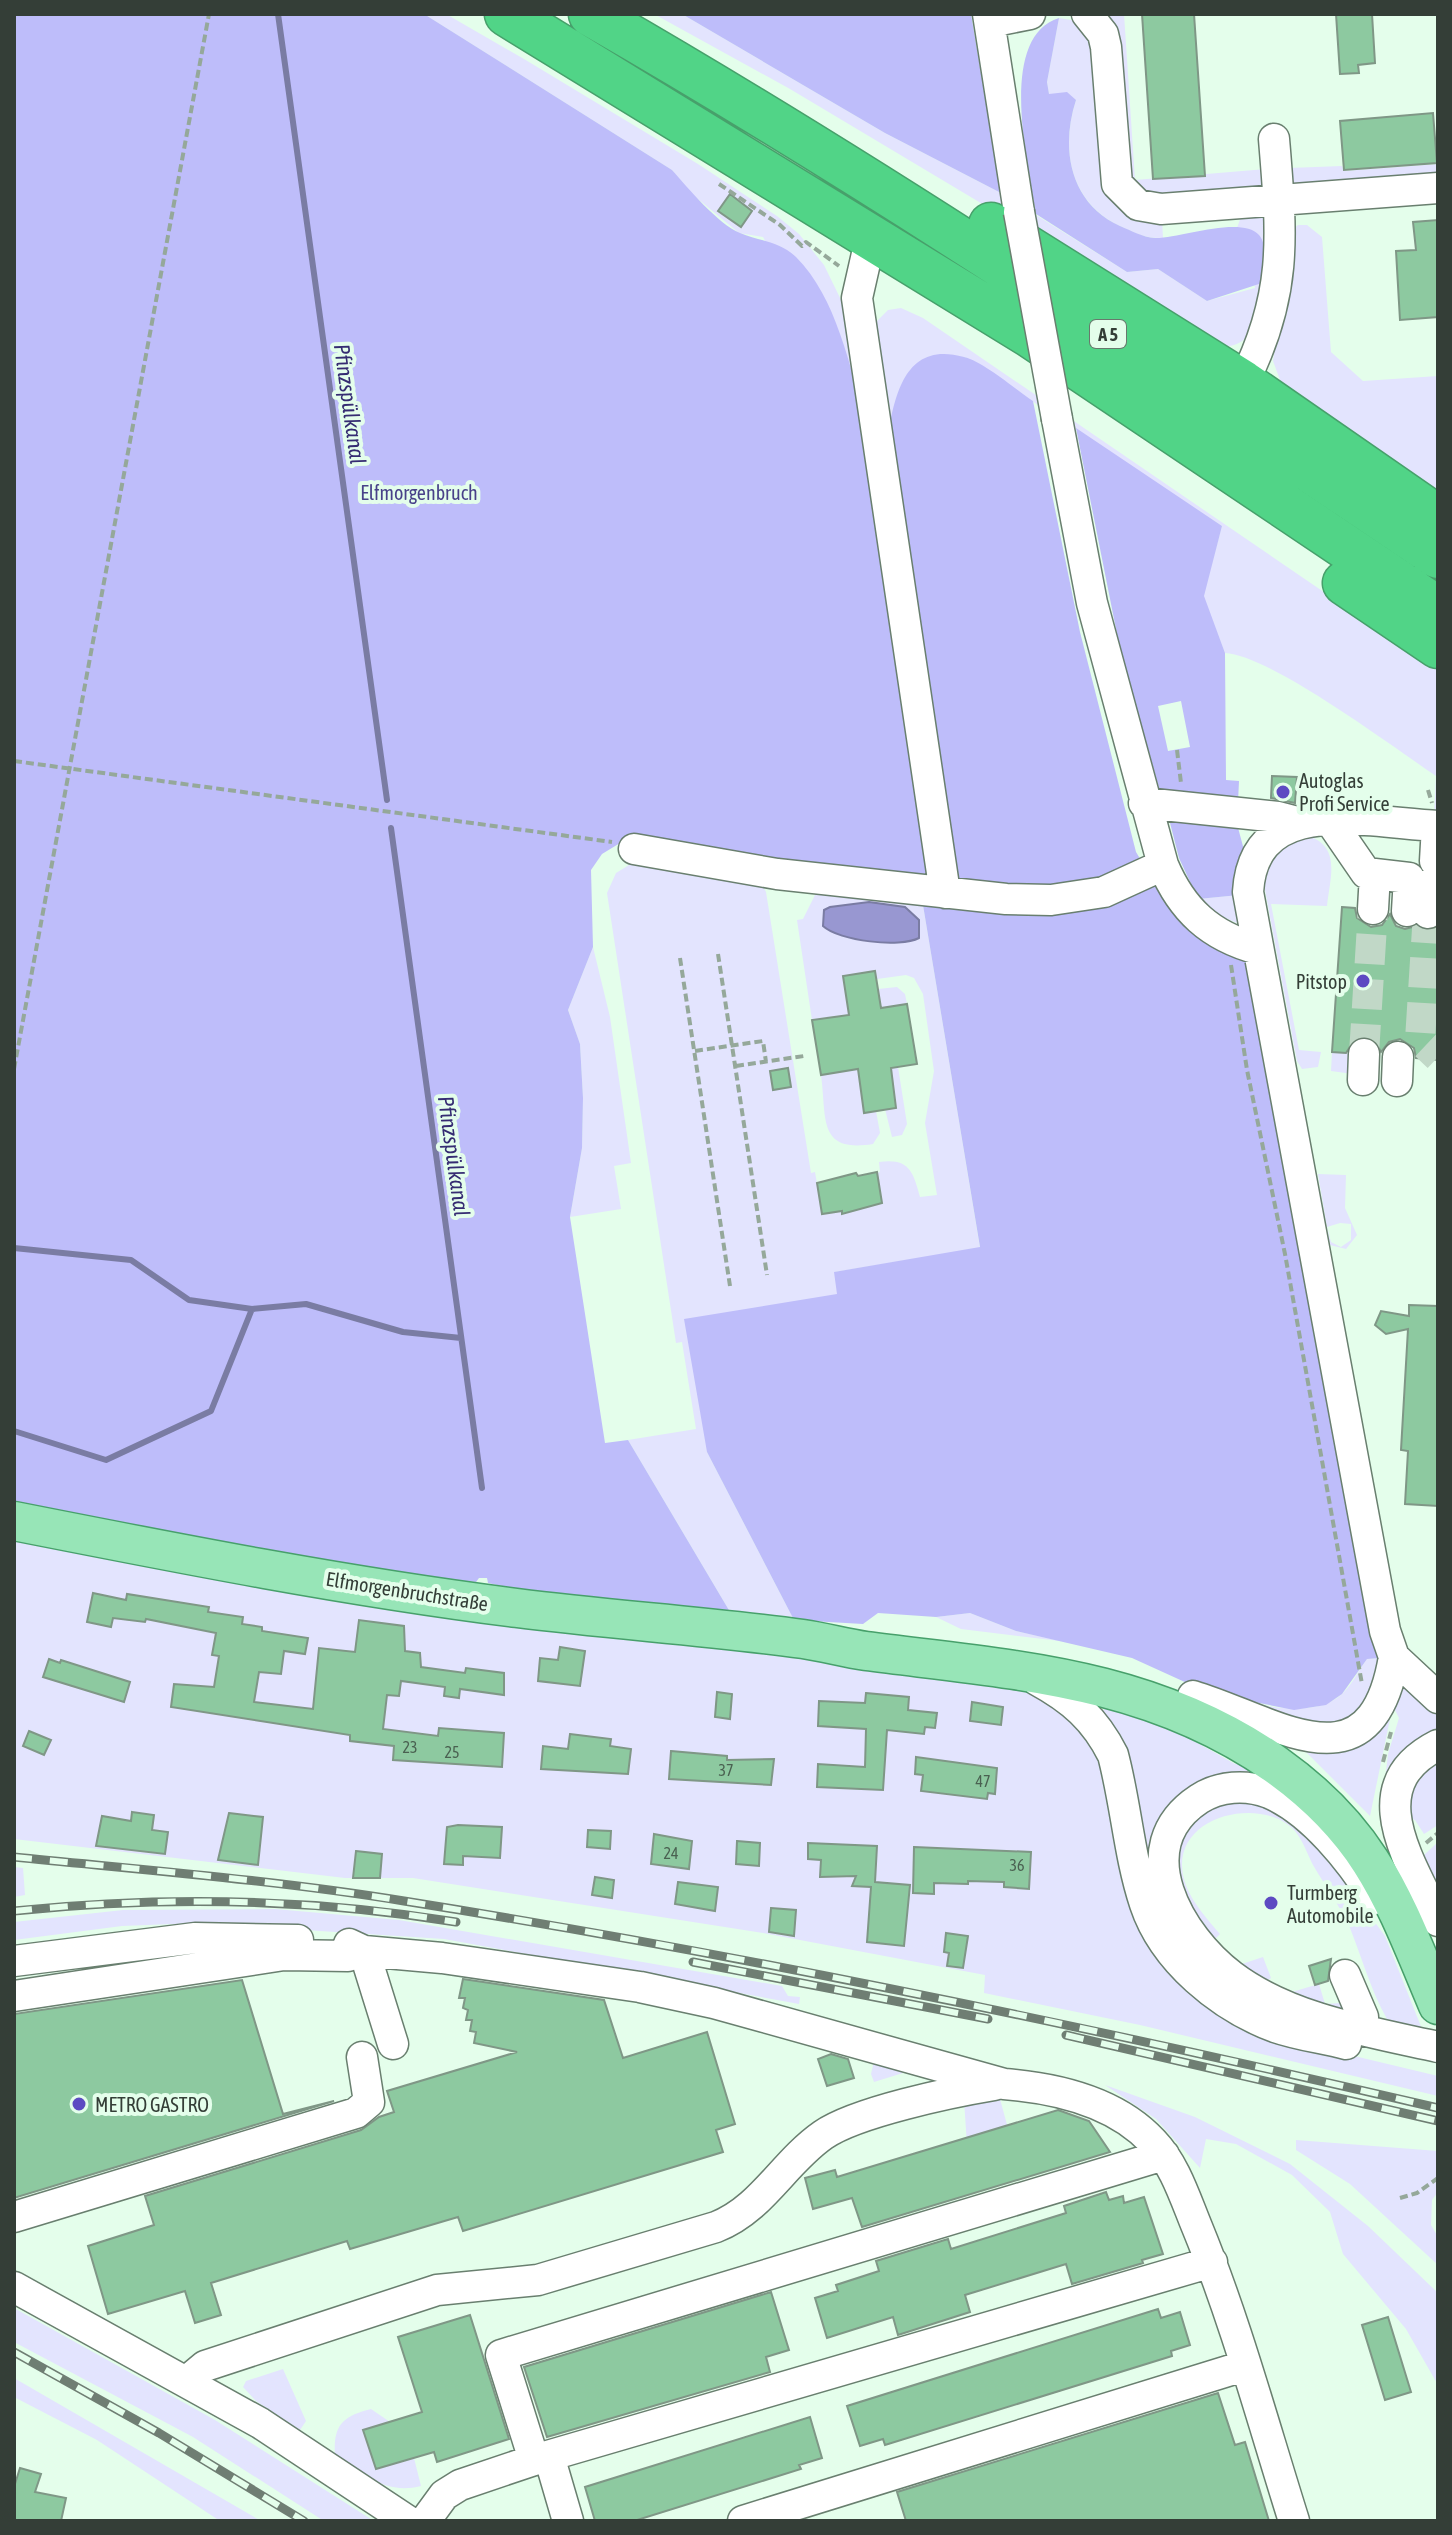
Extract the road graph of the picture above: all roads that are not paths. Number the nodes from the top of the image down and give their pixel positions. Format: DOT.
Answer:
graph roads {
  1 [pos="507,14"];
  2 [pos="591,14"];
  3 [pos="1030,14"];
  4 [pos="1087,14"];
  5 [pos="989,18"];
  6 [pos="772,120"];
  7 [pos="1274,139"];
  8 [pos="1438,188"];
  9 [pos="1279,200"];
  10 [pos="871,236"];
  11 [pos="1030,335"];
  12 [pos="1243,383"];
  13 [pos="1438,518"];
  14 [pos="1438,556"];
  15 [pos="1438,609"];
  16 [pos="1438,646"];
  17 [pos="1144,803"];
  18 [pos="1331,822"];
  19 [pos="1301,823"];
  20 [pos="634,849"];
  21 [pos="1163,865"];
  22 [pos="1430,867"];
  23 [pos="1375,874"];
  24 [pos="945,893"];
  25 [pos="1373,909"];
  26 [pos="1258,949"];
  27 [pos="14,1521"];
  28 [pos="803,1639"];
  29 [pos="1394,1657"];
  30 [pos="1012,1667"];
  31 [pos="1193,1696"];
  32 [pos="1438,1698"];
  33 [pos="1438,1745"];
  34 [pos="1438,1921"];
  35 [pos="364,1951"];
  36 [pos="1429,1954"];
  37 [pos="14,1961"];
  38 [pos="1345,1975"];
  39 [pos="14,1996"];
  40 [pos="1438,2005"];
  41 [pos="1361,2028"];
  42 [pos="393,2044"];
  43 [pos="1438,2047"];
  44 [pos="362,2057"];
  45 [pos="1438,2066"];
  46 [pos="1004,2084"];
  47 [pos="1164,2155"];
  48 [pos="14,2217"];
  49 [pos="1212,2262"];
  50 [pos="14,2287"];
  51 [pos="1244,2366"];
  52 [pos="187,2381"];
  53 [pos="541,2458"];
  54 [pos="785,2515"];
  55 [pos="408,2521"];
  56 [pos="425,2521"];
  57 [pos="568,2521"];
  58 [pos="743,2521"];
  59 [pos="1294,2521"];
  1 -- 10 [label="highway, A 5"];
  2 -- 6 [label="highway, A 5"];
  3 -- 5 [label="lane"];
  4 -- 9 [label="lane"];
  5 -- 17 [label="lane, bridge"];
  6 -- 12 [label="highway, A 5"];
  6 -- 14 [label="highway, A 5"];
  7 -- 9 [label="lane"];
  8 -- 9 [label="lane"];
  9 -- 12 [label="lane"];
  10 -- 11 [label="highway, A 5"];
  10 -- 24 [label="lane"];
  11 -- 15 [label="highway, A 5"];
  11 -- 16 [label="highway"];
  12 -- 13 [label="highway, A 5"];
  17 -- 19 [label="lane"];
  17 -- 21 [label="lane"];
  18 -- 19 [label="lane"];
  18 -- 22 [label="lane"];
  18 -- 23 [label="lane"];
  19 -- 26 [label="lane"];
  20 -- 24 [label="lane"];
  21 -- 24 [label="lane"];
  21 -- 26 [label="lane"];
  22 -- 23 [label="lane"];
  23 -- 25 [label="lane"];
  26 -- 29 [label="lane"];
  27 -- 28 [label="main road, Elfmorgenbruchstraße"];
  28 -- 30 [label="main road, Elfmorgenbruchstraße"];
  28 -- 31 [label="main road, Elfmorgenbruchstraße"];
  29 -- 31 [label="lane"];
  29 -- 32 [label="lane"];
  30 -- 36 [label="main road, Elfmorgenbruchstraße"];
  30 -- 45 [label="lane"];
  31 -- 36 [label="main road, Elfmorgenbruchstraße"];
  33 -- 34 [label="lane"];
  35 -- 37 [label="lane"];
  35 -- 39 [label="lane"];
  35 -- 42 [label="lane"];
  35 -- 46 [label="lane"];
  36 -- 40 [label="main road, Elfmorgenbruchstraße"];
  36 -- 41 [label="lane"];
  38 -- 41 [label="lane"];
  41 -- 43 [label="lane"];
  44 -- 48 [label="lane"];
  46 -- 47 [label="lane"];
  46 -- 52 [label="lane"];
  47 -- 49 [label="lane"];
  47 -- 53 [label="lane"];
  49 -- 51 [label="lane"];
  49 -- 53 [label="lane"];
  50 -- 52 [label="lane"];
  51 -- 54 [label="lane"];
  51 -- 59 [label="lane"];
  52 -- 55 [label="lane"];
  53 -- 56 [label="lane"];
  53 -- 57 [label="lane"];
  54 -- 58 [label="lane"];
}
